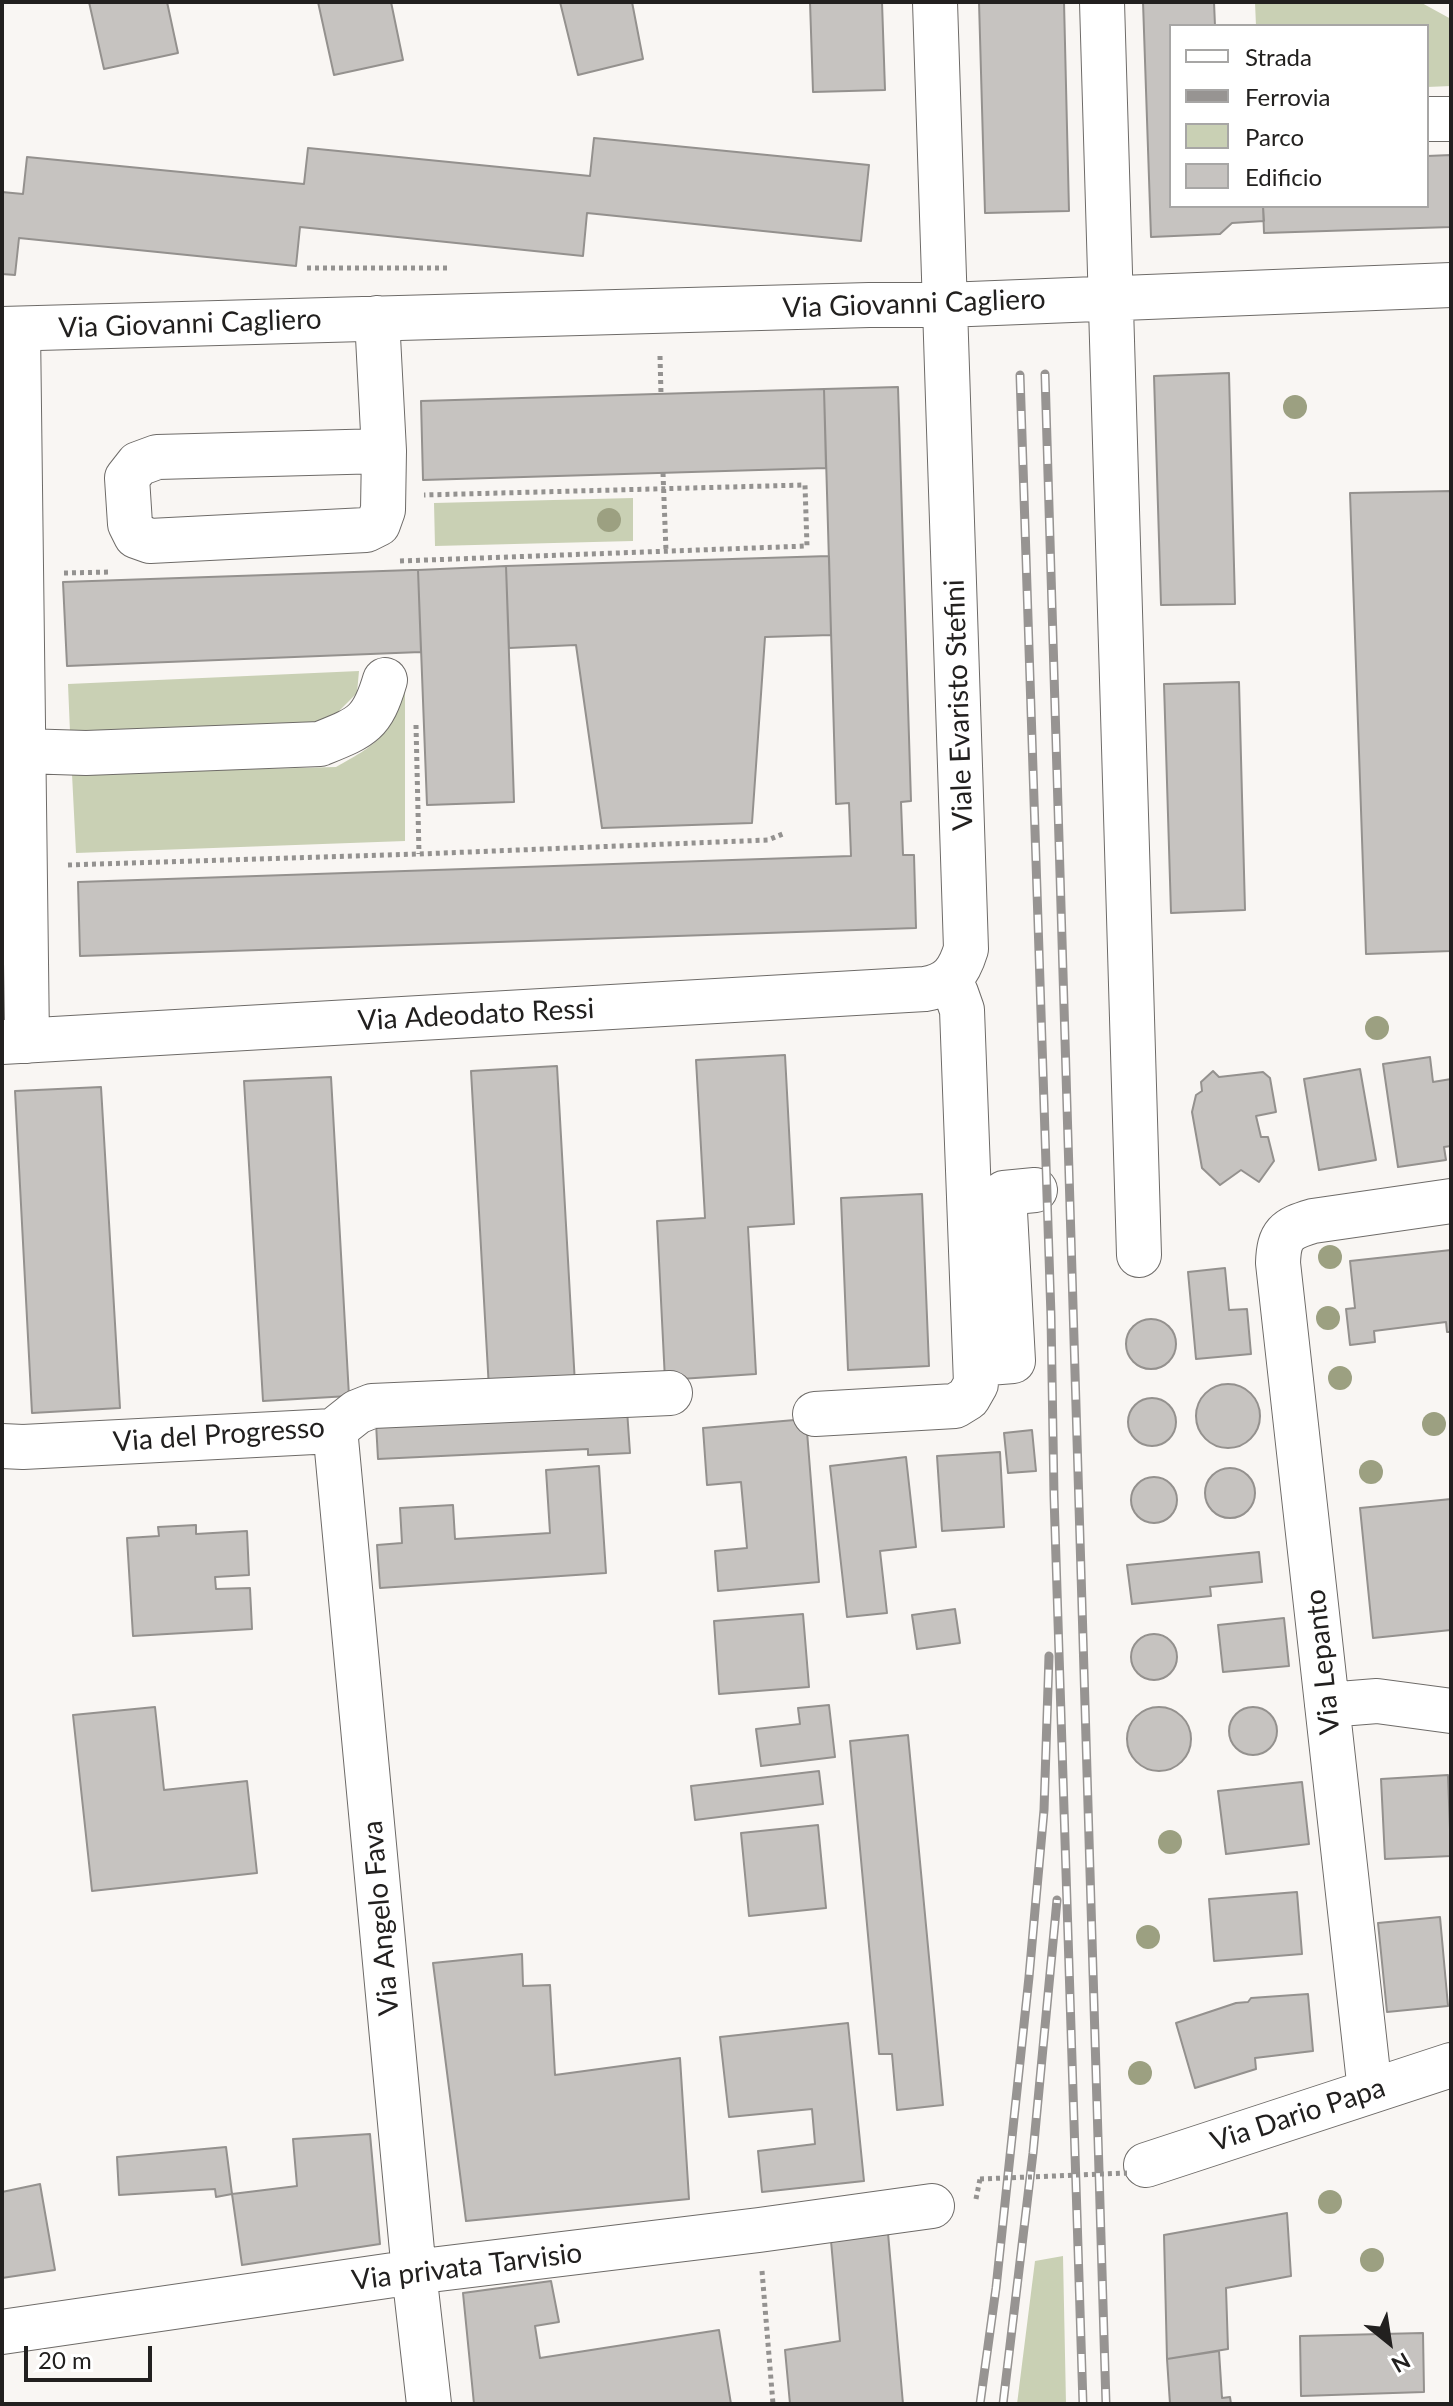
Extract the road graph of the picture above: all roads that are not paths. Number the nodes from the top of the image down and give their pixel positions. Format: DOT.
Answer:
graph roads {
  1 [pos="935,2"];
  2 [pos="1102,2"];
  3 [pos="1429,119"];
  4 [pos="1451,119"];
  5 [pos="1451,285"];
  6 [pos="1110,298"];
  7 [pos="945,305"];
  8 [pos="377,318"];
  9 [pos="10,329"];
  10 [pos="384,451"];
  11 [pos="26,573"];
  12 [pos="385,680"];
  13 [pos="23,751"];
  14 [pos="949,982"];
  15 [pos="15,1042"];
  16 [pos="1035,1190"];
  17 [pos="1451,1201"];
  18 [pos="1139,1255"];
  19 [pos="972,1381"];
  20 [pos="670,1393"];
  21 [pos="815,1414"];
  22 [pos="333,1431"];
  23 [pos="2,1446"];
  24 [pos="1327,1705"];
  25 [pos="1451,1711"];
  26 [pos="1451,2065"];
  27 [pos="1370,2091"];
  28 [pos="1136,2169"];
  29 [pos="932,2206"];
  30 [pos="414,2272"];
  31 [pos="2,2332"];
  32 [pos="429,2404"];
  1 -- 7 [label="street, Viale Evaristo Stefini"];
  2 -- 6 [label="street"];
  3 -- 4 [label="street"];
  5 -- 6 [label="street, Via Giovanni Cagliero"];
  6 -- 7 [label="street, Via Giovanni Cagliero"];
  6 -- 18 [label="street"];
  7 -- 8 [label="street, Via Giovanni Cagliero"];
  7 -- 14 [label="street, Viale Evaristo Stefini"];
  8 -- 9 [label="street, Via Giovanni Cagliero"];
  8 -- 10 [label="street"];
  9 -- 11 [label="street"];
  10 -- 10 [label="street"];
  11 -- 13 [label="street"];
  12 -- 13 [label="street"];
  13 -- 15 [label="street"];
  14 -- 15 [label="street, Via Adeodato Ressi"];
  14 -- 19 [label="street"];
  16 -- 19 [label="street"];
  17 -- 24 [label="street, Via Lepanto"];
  19 -- 21 [label="street"];
  20 -- 22 [label="street, Via del Progresso"];
  22 -- 23 [label="street, Via del Progresso"];
  22 -- 30 [label="street, Via Angelo Fava"];
  24 -- 25 [label="street"];
  24 -- 27 [label="street, Via Lepanto"];
  26 -- 27 [label="street, Via Dario Papa"];
  27 -- 28 [label="street, Via Dario Papa"];
  29 -- 30 [label="street, Via privata Tarvisio"];
  30 -- 31 [label="street, Via privata Tarvisio"];
  30 -- 32 [label="street, Via Angelo Fava"];
}
